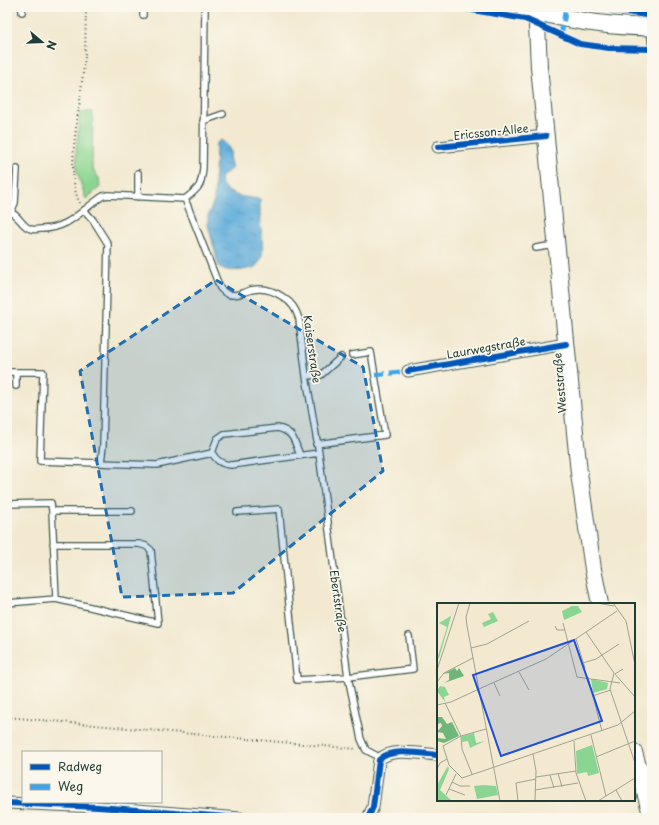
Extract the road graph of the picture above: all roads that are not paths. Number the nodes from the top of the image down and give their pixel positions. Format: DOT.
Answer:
graph roads {
  1 [pos="143,7"];
  2 [pos="205,7"];
  3 [pos="644,7"];
  4 [pos="531,8"];
  5 [pos="143,15"];
  6 [pos="651,27"];
  7 [pos="652,48"];
  8 [pos="223,114"];
  9 [pos="203,121"];
  10 [pos="546,136"];
  11 [pos="438,147"];
  12 [pos="17,169"];
  13 [pos="138,173"];
  14 [pos="138,197"];
  15 [pos="186,199"];
  16 [pos="84,210"];
  17 [pos="9,212"];
  18 [pos="557,245"];
  19 [pos="536,248"];
  20 [pos="566,344"];
  21 [pos="352,355"];
  22 [pos="341,357"];
  23 [pos="408,371"];
  24 [pos="7,372"];
  25 [pos="16,372"];
  26 [pos="306,376"];
  27 [pos="16,386"];
  28 [pos="316,444"];
  29 [pos="212,453"];
  30 [pos="319,453"];
  31 [pos="300,455"];
  32 [pos="101,463"];
  33 [pos="7,504"];
  34 [pos="52,511"];
  35 [pos="132,511"];
  36 [pos="237,512"];
  37 [pos="53,544"];
  38 [pos="56,599"];
  39 [pos="7,603"];
  40 [pos="600,603"];
  41 [pos="409,636"];
  42 [pos="348,676"];
  43 [pos="437,755"];
  44 [pos="635,755"];
  45 [pos="381,758"];
  46 [pos="641,770"];
  47 [pos="7,803"];
  48 [pos="208,817"];
  49 [pos="240,818"];
  50 [pos="368,818"];
  51 [pos="652,818"];
  1 -- 5 [label="lane"];
  2 -- 9 [label="lane"];
  3 -- 6 [label="lane"];
  4 -- 6 [label="main road"];
  4 -- 10 [label="main road, Weststraße"];
  6 -- 7 [label="lane"];
  8 -- 9 [label="lane"];
  9 -- 15 [label="lane"];
  10 -- 11 [label="street, Ericsson-Allee"];
  10 -- 18 [label="main road, Weststraße"];
  12 -- 17 [label="lane"];
  13 -- 14 [label="lane"];
  14 -- 15 [label="lane"];
  14 -- 16 [label="lane"];
  15 -- 26 [label="lane, Kaiserstraße"];
  16 -- 17 [label="lane"];
  16 -- 32 [label="lane"];
  18 -- 19 [label="lane"];
  18 -- 20 [label="main road, Weststraße"];
  20 -- 23 [label="street, Laurwegstraße"];
  20 -- 40 [label="main road, Weststraße"];
  21 -- 28 [label="lane"];
  22 -- 26 [label="lane"];
  24 -- 25 [label="lane"];
  25 -- 27 [label="lane"];
  25 -- 32 [label="lane"];
  26 -- 28 [label="lane, Kaiserstraße"];
  28 -- 30 [label="lane, Kaiserstraße"];
  29 -- 31 [label="lane"];
  29 -- 31 [label="lane"];
  29 -- 32 [label="lane"];
  30 -- 31 [label="lane"];
  30 -- 42 [label="lane, Ebertstraße"];
  33 -- 34 [label="lane"];
  34 -- 35 [label="lane"];
  34 -- 37 [label="lane"];
  36 -- 42 [label="lane"];
  37 -- 38 [label="lane"];
  37 -- 38 [label="lane"];
  38 -- 39 [label="lane"];
  41 -- 42 [label="lane"];
  42 -- 45 [label="lane, Ebertstraße"];
  43 -- 45 [label="street"];
  44 -- 46 [label="main road"];
  45 -- 50 [label="street"];
  46 -- 51 [label="main road"];
  47 -- 48 [label="street"];
  48 -- 49 [label="street"];
}
